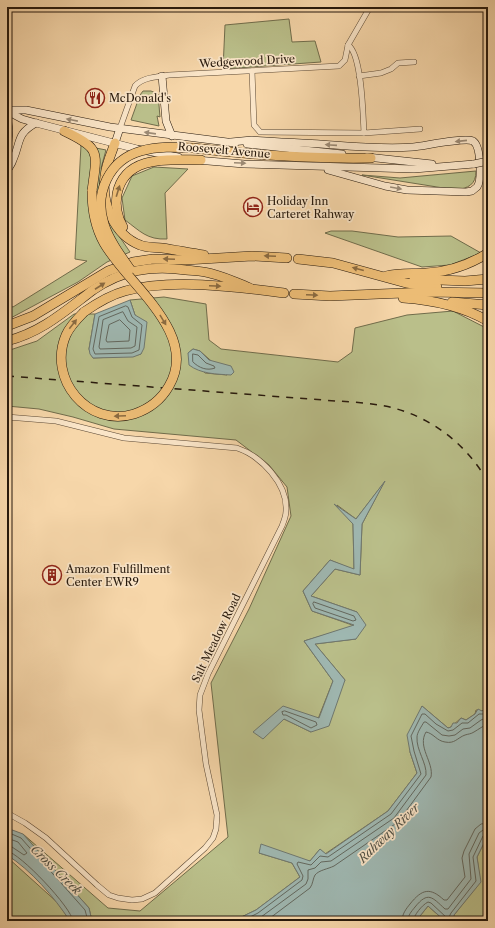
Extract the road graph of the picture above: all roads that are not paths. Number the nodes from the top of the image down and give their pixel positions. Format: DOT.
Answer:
graph roads {
  1 [pos="370,7"];
  2 [pos="348,45"];
  3 [pos="414,62"];
  4 [pos="252,71"];
  5 [pos="162,76"];
  6 [pos="360,76"];
  7 [pos="7,111"];
  8 [pos="36,124"];
  9 [pos="120,128"];
  10 [pos="420,129"];
  11 [pos="64,131"];
  12 [pos="364,133"];
  13 [pos="172,136"];
  14 [pos="231,142"];
  15 [pos="115,144"];
  16 [pos="7,154"];
  17 [pos="371,158"];
  18 [pos="201,160"];
  19 [pos="488,161"];
  20 [pos="314,166"];
  21 [pos="446,166"];
  22 [pos="7,171"];
  23 [pos="160,248"];
  24 [pos="488,253"];
  25 [pos="222,258"];
  26 [pos="287,258"];
  27 [pos="298,259"];
  28 [pos="383,276"];
  29 [pos="488,279"];
  30 [pos="250,288"];
  31 [pos="488,289"];
  32 [pos="284,292"];
  33 [pos="294,294"];
  34 [pos="488,294"];
  35 [pos="372,295"];
  36 [pos="466,295"];
  37 [pos="154,306"];
  38 [pos="488,306"];
  39 [pos="488,321"];
  40 [pos="7,326"];
  41 [pos="7,341"];
  42 [pos="7,417"];
  43 [pos="7,813"];
  1 -- 2 [label="street, Wedgewood Drive"];
  2 -- 4 [label="street, Wedgewood Drive"];
  2 -- 6 [label="street"];
  3 -- 6 [label="street"];
  4 -- 5 [label="street, Wedgewood Drive"];
  4 -- 12 [label="street"];
  5 -- 9 [label="street, Wedgewood Drive"];
  5 -- 13 [label="main road"];
  6 -- 12 [label="street"];
  7 -- 8 [label="main road, Roosevelt Avenue"];
  9 -- 7 [label="main road, Roosevelt Avenue, one-way"];
  7 -- 16 [label="main road"];
  8 -- 11 [label="main road, Roosevelt Avenue"];
  8 -- 22 [label="main road"];
  13 -- 9 [label="main road, Roosevelt Avenue, one-way"];
  9 -- 15 [label="main road"];
  10 -- 12 [label="street"];
  11 -- 15 [label="main road, Roosevelt Avenue"];
  11 -- 37 [label="highway, bridge"];
  13 -- 14 [label="main road, Roosevelt Avenue"];
  14 -- 17 [label="main road, Roosevelt Avenue"];
  20 -- 14 [label="main road, one-way"];
  15 -- 18 [label="main road, Roosevelt Avenue"];
  15 -- 23 [label="highway"];
  17 -- 21 [label="main road, Roosevelt Avenue"];
  17 -- 37 [label="highway, bridge"];
  18 -- 20 [label="main road, Roosevelt Avenue, one-way"];
  23 -- 18 [label="highway, one-way"];
  19 -- 21 [label="main road, Roosevelt Avenue, bridge"];
  20 -- 21 [label="main road, Roosevelt Avenue"];
  23 -- 25 [label="highway"];
  24 -- 28 [label="highway"];
  26 -- 25 [label="highway, one-way"];
  25 -- 40 [label="highway, one-way"];
  28 -- 27 [label="highway, one-way"];
  28 -- 36 [label="highway"];
  29 -- 36 [label="highway"];
  30 -- 32 [label="highway"];
  37 -- 30 [label="highway, one-way, bridge"];
  41 -- 30 [label="highway, one-way"];
  31 -- 36 [label="highway"];
  33 -- 35 [label="highway, one-way"];
  34 -- 36 [label="highway"];
  35 -- 36 [label="highway"];
  35 -- 36 [label="highway"];
  36 -- 38 [label="highway"];
  36 -- 39 [label="highway"];
  42 -- 43 [label="street, Salt Meadow Road"];
}
